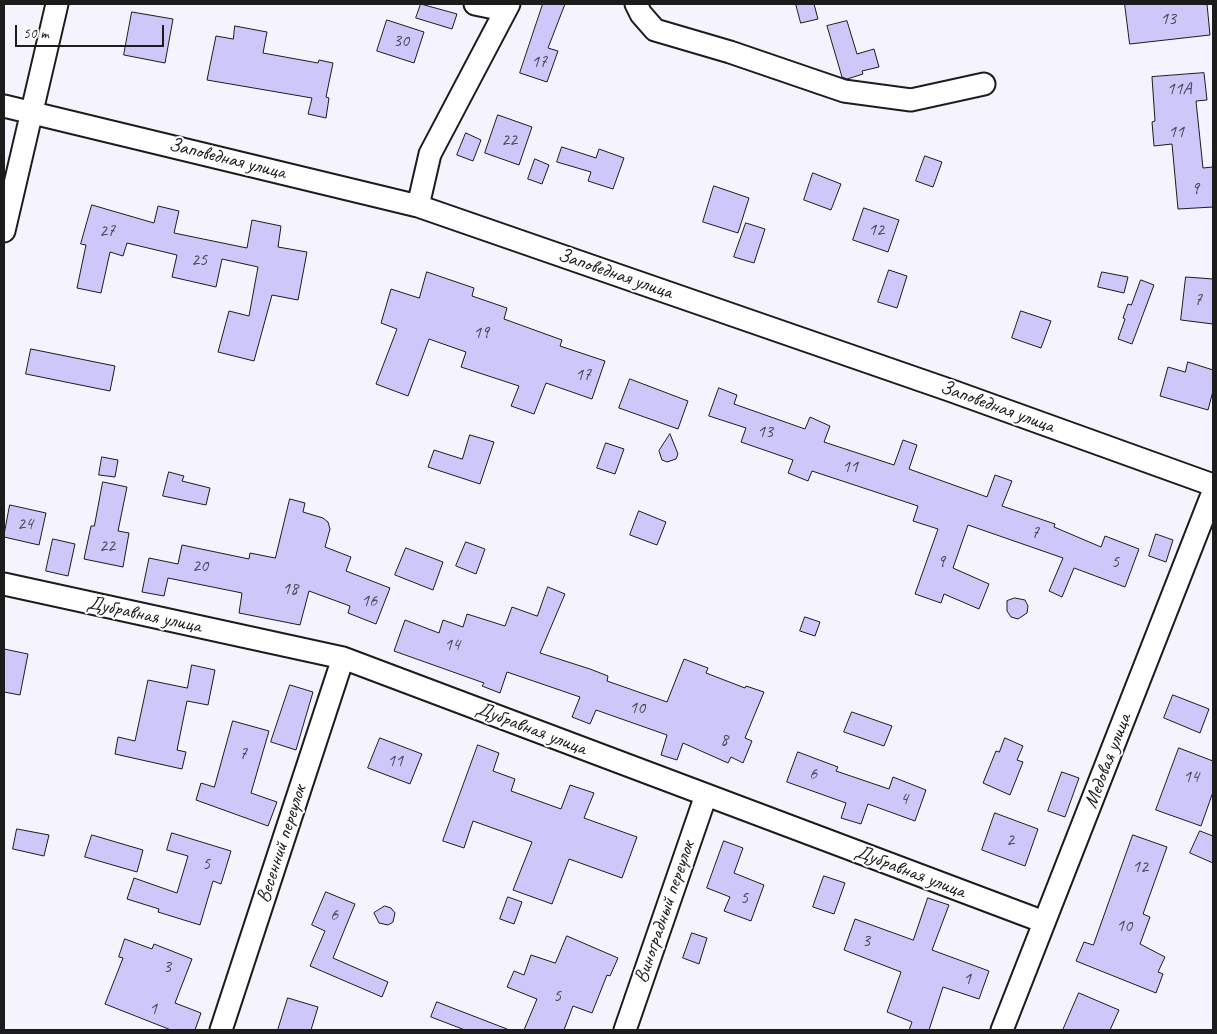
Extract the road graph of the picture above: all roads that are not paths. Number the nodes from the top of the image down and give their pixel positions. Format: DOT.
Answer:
graph roads {
  1 [pos="57,4"];
  2 [pos="475,4"];
  3 [pos="636,4"];
  4 [pos="506,7"];
  5 [pos="984,84"];
  6 [pos="4,106"];
  7 [pos="30,111"];
  8 [pos="418,206"];
  9 [pos="4,231"];
  10 [pos="1213,485"];
  11 [pos="1213,492"];
  12 [pos="4,584"];
  13 [pos="344,658"];
  14 [pos="706,795"];
  15 [pos="1044,922"];
  16 [pos="220,1030"];
  17 [pos="625,1030"];
  18 [pos="1002,1030"];
  1 -- 7 [label="street"];
  2 -- 4 [label="street"];
  3 -- 5 [label="street"];
  4 -- 8 [label="street"];
  6 -- 7 [label="street, Заповедная улица"];
  7 -- 8 [label="street, Заповедная улица"];
  7 -- 9 [label="street"];
  8 -- 10 [label="street, Заповедная улица"];
  11 -- 15 [label="street, Медовая улица"];
  12 -- 13 [label="street, Дубравная улица"];
  13 -- 14 [label="street, Дубравная улица"];
  13 -- 16 [label="street, Весенний переулок"];
  14 -- 15 [label="street, Дубравная улица"];
  14 -- 17 [label="street, Виноградный переулок"];
  15 -- 18 [label="street, Медовая улица"];
}
